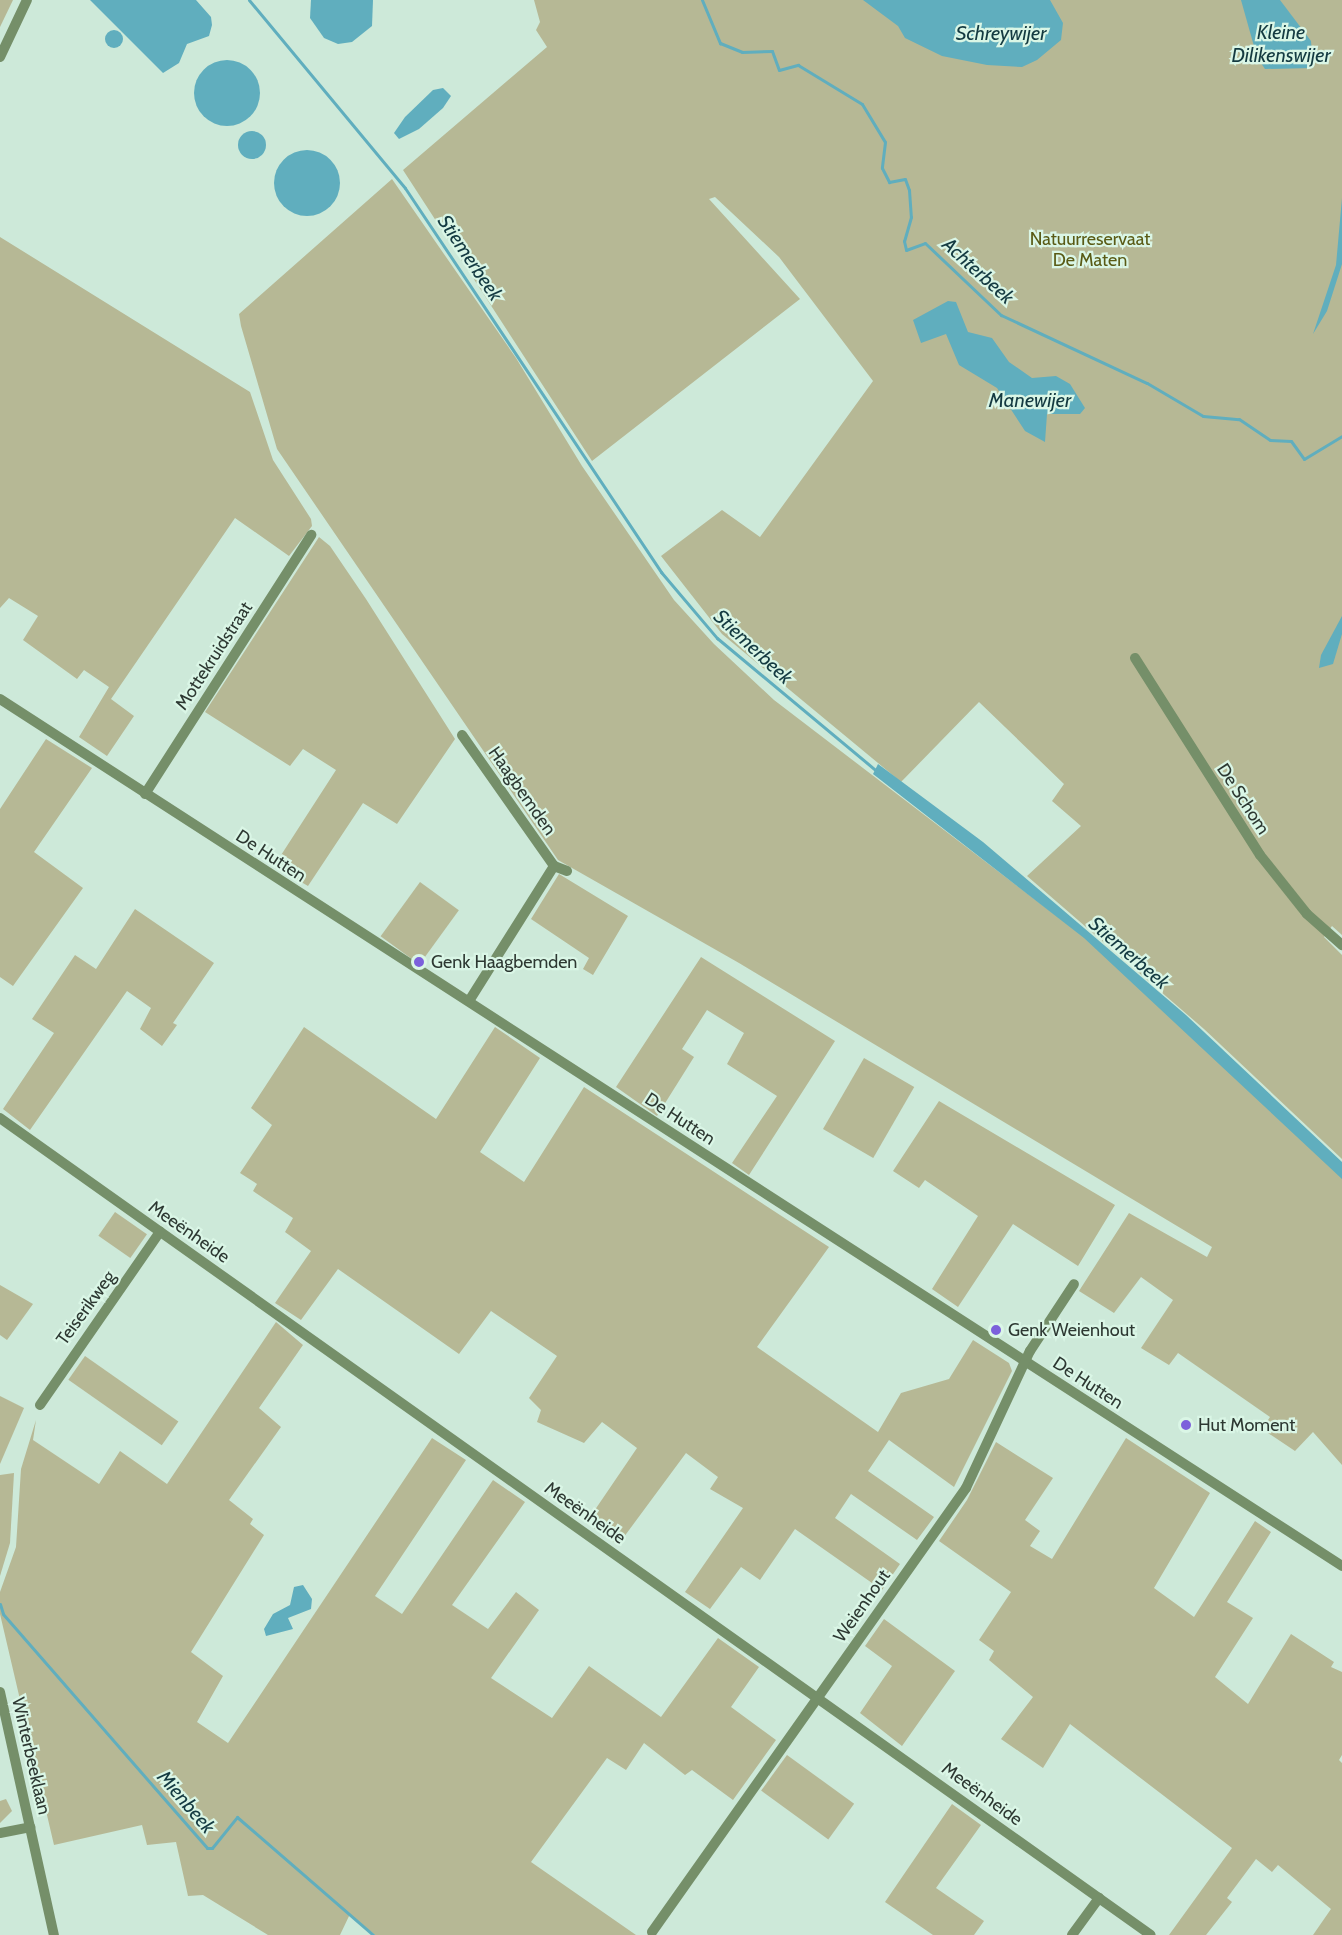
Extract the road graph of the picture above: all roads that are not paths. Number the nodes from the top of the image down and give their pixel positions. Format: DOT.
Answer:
graph roads {
  1 [pos="27,0"];
  2 [pos="0,57"];
  3 [pos="311,535"];
  4 [pos="1135,658"];
  5 [pos="0,699"];
  6 [pos="462,735"];
  7 [pos="145,794"];
  8 [pos="554,866"];
  9 [pos="567,870"];
  10 [pos="1342,945"];
  11 [pos="469,1001"];
  12 [pos="0,1118"];
  13 [pos="160,1232"];
  14 [pos="1074,1284"];
  15 [pos="1025,1361"];
  16 [pos="40,1405"];
  17 [pos="1342,1566"];
  18 [pos="0,1692"];
  19 [pos="818,1697"];
  20 [pos="30,1827"];
  21 [pos="0,1833"];
  22 [pos="1099,1898"];
  23 [pos="652,1932"];
  24 [pos="54,1935"];
  25 [pos="1072,1935"];
  26 [pos="1151,1935"];
  1 -- 2 [label="street"];
  3 -- 7 [label="street, Mottekruidstraat"];
  4 -- 10 [label="street, De Schom"];
  5 -- 7 [label="street, De Hutten"];
  6 -- 8 [label="street, Haagbemden"];
  7 -- 11 [label="street, De Hutten"];
  8 -- 9 [label="street"];
  8 -- 11 [label="street"];
  11 -- 15 [label="street, De Hutten"];
  12 -- 13 [label="street, Meeënheide"];
  13 -- 16 [label="street, Teiserikweg"];
  13 -- 19 [label="street, Meeënheide"];
  14 -- 15 [label="street, Weienhout"];
  15 -- 17 [label="street, De Hutten"];
  15 -- 19 [label="street, Weienhout"];
  18 -- 20 [label="street, Winterbeeklaan"];
  19 -- 22 [label="street, Meeënheide"];
  19 -- 23 [label="street, Weienhout"];
  20 -- 21 [label="street, Winterbeeklaan"];
  20 -- 24 [label="street, Winterbeeklaan"];
  22 -- 25 [label="street"];
  22 -- 26 [label="street, Meeënheide"];
}
